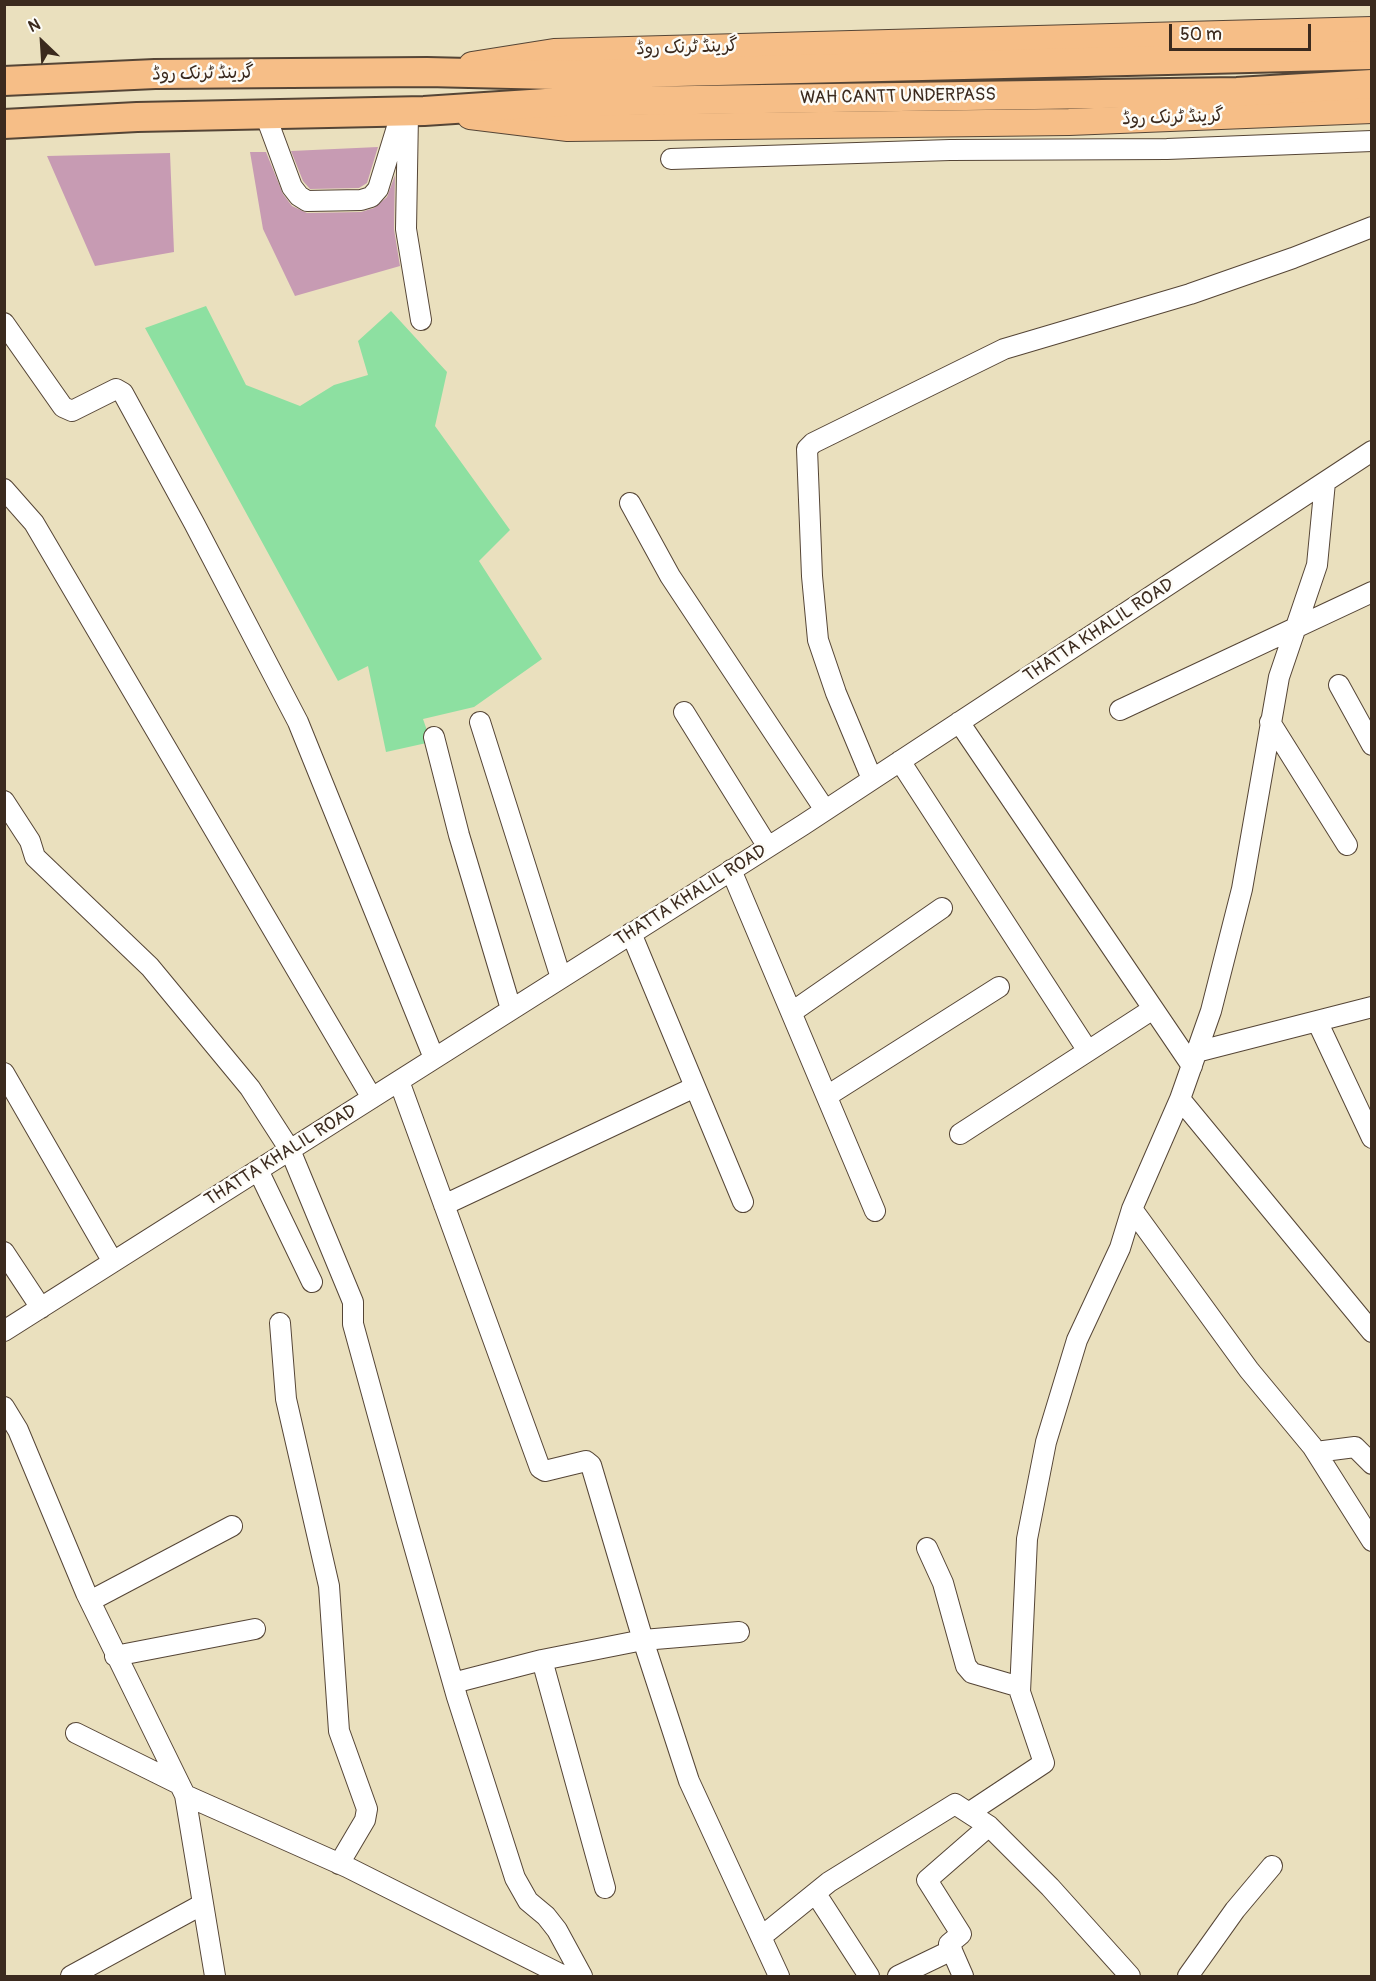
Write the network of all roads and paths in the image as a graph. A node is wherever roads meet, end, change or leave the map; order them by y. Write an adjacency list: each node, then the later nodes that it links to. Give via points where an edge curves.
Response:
1 (1371, 30): 3 (main road, گرینڈ ٹرنک روڈ, via 554,52)
2 (1371, 55): 3 (highway, WAH CANTT UNDERPASS, via 554,75)
3 (427, 72): 4 (highway, گرینڈ ٹرنک روڈ, via 155,74)
4 (4, 81)
5 (1371, 84): 7 (highway, WAH CANTT UNDERPASS, via 1225,92 561,102)
6 (1371, 110): 9 (main road, گرینڈ ٹرنک روڈ)
7 (412, 111): 8 (highway, گرینڈ ٹرنک روڈ); 8 (street, via 378,189 361,200 307,201 299,196); 9 (main road, گرینڈ ٹرنک روڈ, via 568,128); 15 (street, via 406,230)
8 (264, 114): 10 (highway, گرینڈ ٹرنک روڈ)
9 (1069, 122): 12 (street)
10 (4, 124)
11 (1371, 141): 12 (street)
12 (1069, 149): 13 (street)
13 (671, 159)
14 (1371, 226): 32 (street, via 1190,294 1004,349 807,449 818,640)
15 (422, 320)
16 (4, 323): 48 (street, via 63,407 72,411 116,389 123,393 298,722)
17 (1371, 451): 18 (street, THATTA KHALIL ROAD)
18 (1326, 482): 22 (street, via 1317,565); 27 (street, THATTA KHALIL ROAD)
19 (4, 489): 54 (street, via 34,523)
20 (630, 502): 34 (street, via 670,576)
21 (1371, 592): 22 (street)
22 (1296, 628): 24 (street); 28 (street, via 1279,677)
23 (1339, 685): 30 (street)
24 (1120, 710)
25 (684, 712): 36 (street)
26 (480, 722): 40 (street)
27 (959, 722): 31 (street, THATTA KHALIL ROAD); 43 (street)
28 (1270, 722): 35 (street); 49 (street, via 1242,889 1211,1011)
29 (434, 736): 44 (street)
30 (1371, 745)
31 (900, 761): 32 (street, THATTA KHALIL ROAD); 47 (street)
32 (872, 779): 34 (street, THATTA KHALIL ROAD)
33 (4, 801): 58 (street, via 30,841 35,857 150,967 250,1088)
34 (825, 810): 36 (street, THATTA KHALIL ROAD)
35 (1347, 845)
36 (768, 847): 37 (street, THATTA KHALIL ROAD)
37 (731, 870): 39 (street, THATTA KHALIL ROAD); 45 (street)
38 (942, 908): 45 (street)
39 (631, 933): 40 (street, THATTA KHALIL ROAD); 52 (street)
40 (561, 978): 44 (street, THATTA KHALIL ROAD)
41 (999, 987): 53 (street)
42 (1371, 1006): 46 (street)
43 (1153, 1009): 47 (street); 49 (street)
44 (511, 1010): 48 (street, THATTA KHALIL ROAD)
45 (792, 1012): 53 (street)
46 (1317, 1021): 49 (street); 57 (street)
47 (1088, 1051): 56 (street)
48 (434, 1058): 51 (street, THATTA KHALIL ROAD)
49 (1194, 1059): 55 (street)
50 (4, 1073): 65 (street)
51 (399, 1081): 54 (street, THATTA KHALIL ROAD); 61 (street)
52 (695, 1087): 60 (street); 61 (street)
53 (827, 1096): 63 (street)
54 (372, 1098): 58 (street, THATTA KHALIL ROAD)
55 (1180, 1099): 62 (street); 70 (street)
56 (960, 1134)
57 (1371, 1138)
58 (290, 1150): 59 (street, THATTA KHALIL ROAD); 83 (street, via 353,1302 353,1324)
59 (258, 1170): 65 (street, THATTA KHALIL ROAD); 66 (street)
60 (743, 1202)
61 (444, 1205): 80 (street, via 540,1468 545,1471 586,1461 591,1464)
62 (1132, 1209): 72 (street, via 1249,1370); 84 (street, via 1120,1248 1077,1340 1046,1442 1027,1539)
63 (875, 1211)
64 (4, 1252): 67 (street)
65 (113, 1262): 67 (street, THATTA KHALIL ROAD)
66 (312, 1282)
67 (40, 1308): 69 (street, THATTA KHALIL ROAD)
68 (280, 1323): 89 (street, via 286,1399 329,1586 339,1731 367,1809 365,1820)
69 (4, 1331)
70 (1371, 1332)
71 (4, 1407): 77 (street, via 18,1430)
72 (1316, 1452): 73 (street, via 1355,1447); 75 (street)
73 (1371, 1464)
74 (232, 1526): 77 (street)
75 (1371, 1541)
76 (927, 1548): 84 (street, via 946,1591 966,1666 972,1673)
77 (90, 1601): 81 (street)
78 (255, 1629): 81 (street)
79 (739, 1632): 80 (street)
80 (643, 1640): 82 (street); 94 (street, via 689,1780)
81 (115, 1656): 86 (street)
82 (542, 1660): 83 (street); 91 (street)
83 (453, 1683): 99 (street, via 515,1878 528,1901 557,1930)
84 (1020, 1687): 87 (street, via 1044,1763)
85 (76, 1733): 86 (street)
86 (182, 1789): 89 (street); 93 (street)
87 (970, 1812): 88 (street); 92 (street, via 955,1804 828,1882)
88 (989, 1826): 95 (street, via 927,1880 961,1934 950,1942); 104 (street)
89 (339, 1864): 98 (street)
90 (1272, 1866): 105 (street, via 1234,1910)
91 (605, 1888)
92 (816, 1894): 94 (street); 101 (street)
93 (203, 1904): 96 (street); 97 (street)
94 (761, 1937): 100 (street)
95 (952, 1950): 102 (street); 103 (street)
96 (71, 1977)
97 (215, 1977)
98 (564, 1977)
99 (582, 1977)
100 (779, 1977)
101 (869, 1977)
102 (898, 1977)
103 (963, 1977)
104 (1130, 1977)
105 (1188, 1977)

